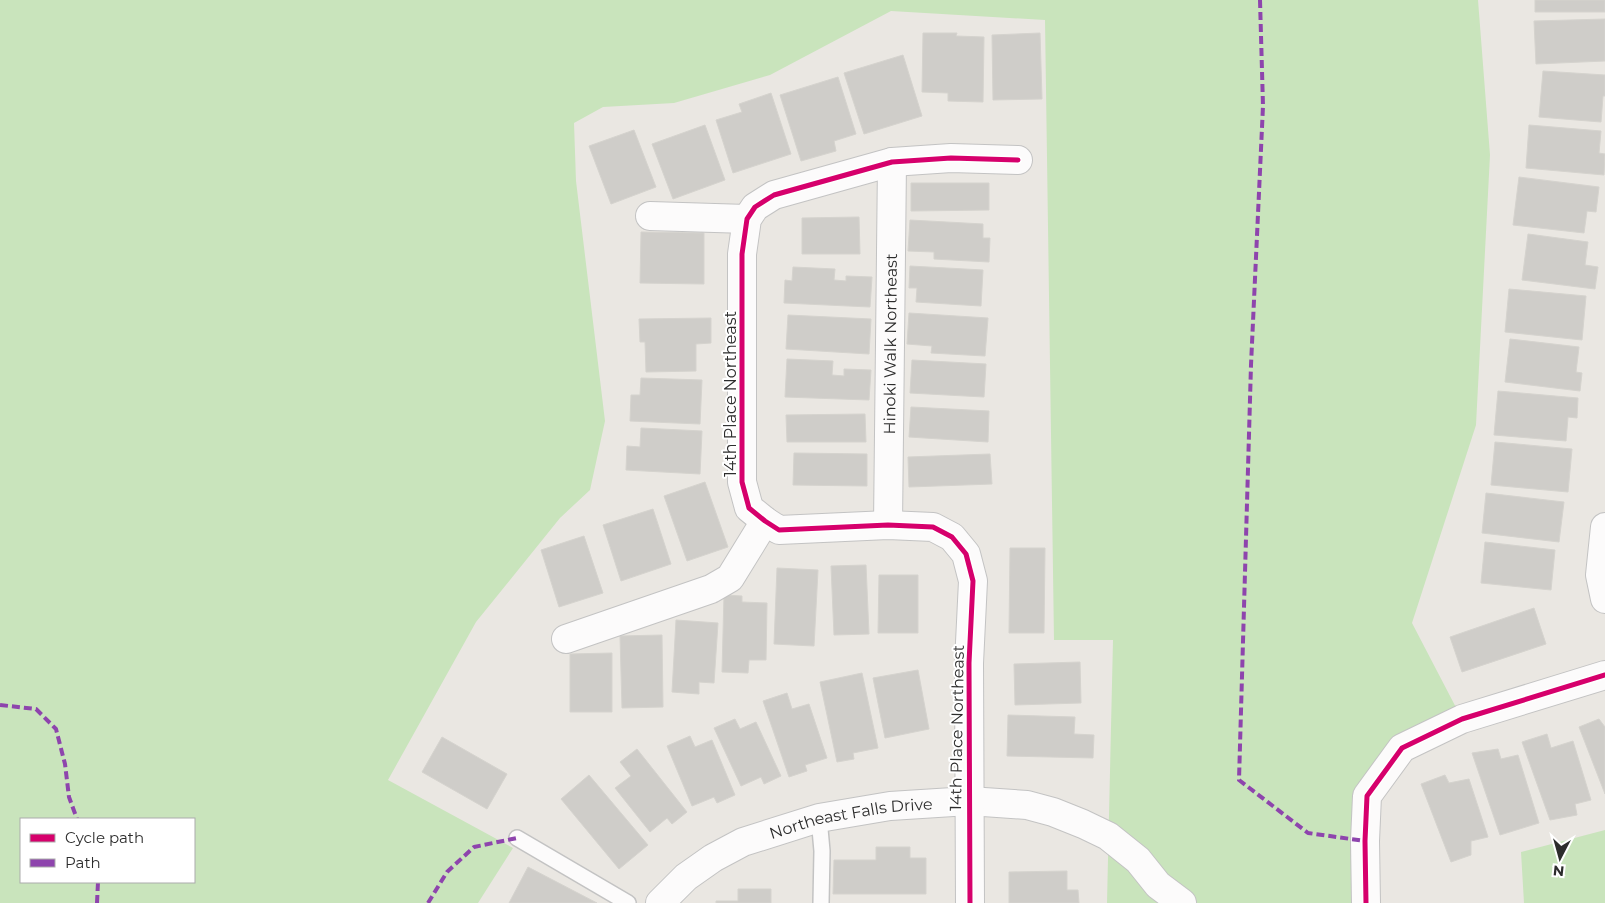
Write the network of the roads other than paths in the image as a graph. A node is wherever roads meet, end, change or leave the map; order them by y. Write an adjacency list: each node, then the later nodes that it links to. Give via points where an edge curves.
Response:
1 (1018, 160): 2 (street, via 951,158)
2 (892, 162): 4 (street, via 774,195 755,207); 6 (street, Hinoki Walk Northeast)
3 (650, 216): 4 (street)
4 (747, 219): 5 (street, 14th Place Northeast, via 742,254 742,482 750,508)
5 (765, 521): 6 (street, 14th Place Northeast, via 779,530); 9 (street, via 730,578 711,589)
6 (888, 525): 11 (street, 14th Place Northeast, via 933,528 952,537 966,554 973,581 969,663)
7 (1605, 527): 8 (street, via 1600,575)
8 (1605, 599)
9 (566, 639)
10 (1605, 676): 19 (street, via 1462,719 1402,748 1367,796)
11 (969, 801): 12 (street, Northeast Falls Drive, via 890,806); 17 (street, 14th Place Northeast); 18 (street, Northeast Falls Drive, via 1027,805 1053,812 1108,836 1138,860)
12 (818, 818): 15 (street, Northeast Falls Drive, via 743,842 713,858); 16 (lane, via 822,850)
13 (517, 838): 14 (lane)
14 (628, 903)
15 (660, 903)
16 (821, 903)
17 (970, 903)
18 (1180, 903)
19 (1366, 903)

